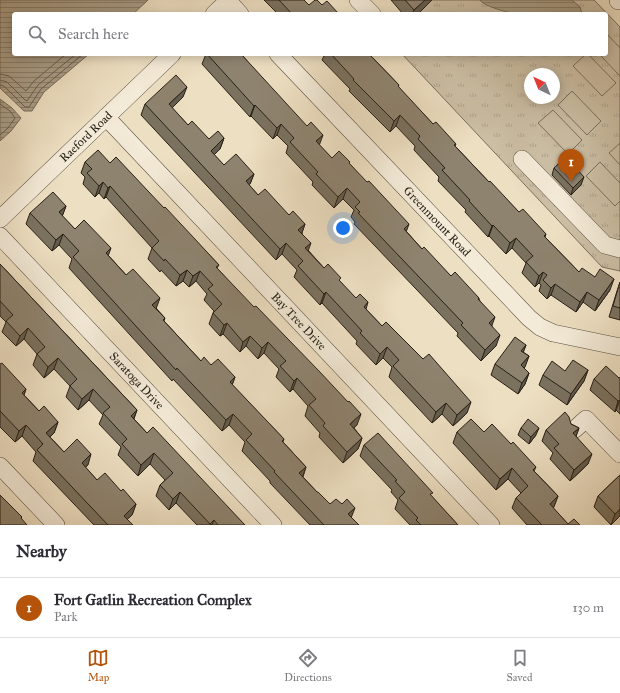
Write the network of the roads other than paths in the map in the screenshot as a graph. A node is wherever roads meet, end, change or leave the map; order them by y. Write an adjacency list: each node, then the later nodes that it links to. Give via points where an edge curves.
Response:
1 (358, 0): 5 (street)
2 (228, 1): 3 (street); 4 (street)
3 (216, 12)
4 (238, 12)
5 (370, 12)
6 (170, 56): 8 (street, Raeford Road)
7 (280, 56): 13 (street, Greenmount Road, via 529,318 553,333)
8 (106, 117): 10 (street, Raeford Road); 19 (street, Bay Tree Drive)
9 (522, 159): 12 (street, via 605,245)
10 (0, 219)
11 (0, 236): 18 (street, Saratoga Drive)
12 (620, 249)
13 (620, 347)
14 (575, 429): 15 (street, via 586,419)
15 (620, 454)
16 (0, 466): 17 (street)
17 (56, 525)
18 (273, 525)
19 (492, 525)

